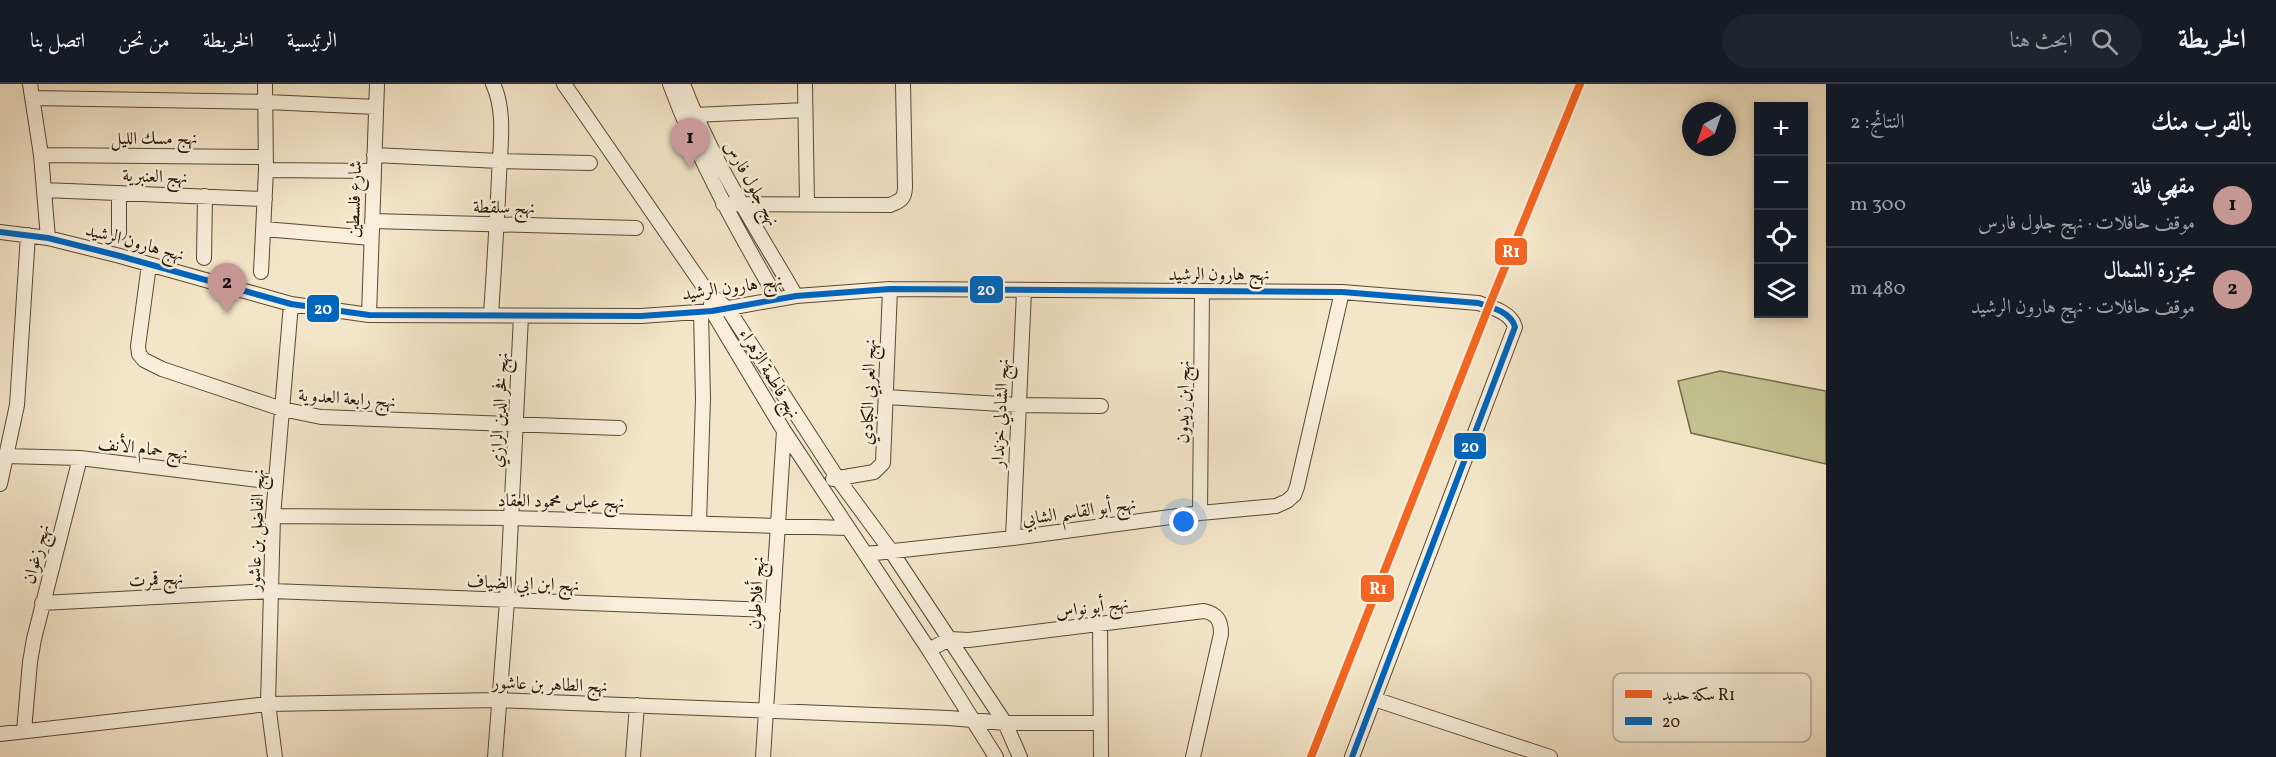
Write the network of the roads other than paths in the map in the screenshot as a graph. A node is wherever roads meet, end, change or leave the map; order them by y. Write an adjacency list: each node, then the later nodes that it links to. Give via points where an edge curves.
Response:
1 (265, 84): 10 (street)
2 (377, 84): 11 (street, شارع فلسطين)
3 (493, 84): 16 (street, via 500,112)
4 (564, 84): 43 (street)
5 (670, 84): 25 (street, نهج جلول فارس, via 688,133)
6 (683, 84): 13 (street, نهج جلول فارس)
7 (805, 84): 12 (street)
8 (903, 84): 24 (street, via 905,195 901,201 890,205)
9 (31, 91): 10 (street); 14 (street)
10 (267, 102): 11 (street); 17 (street)
11 (376, 107): 15 (street, شارع فلسطين)
12 (805, 110): 13 (street); 24 (street)
13 (694, 115): 26 (street, نهج جلول فارس)
14 (41, 155): 17 (street, نهج مسك الليل); 20 (street)
15 (374, 155): 16 (street); 19 (street, شارع فلسطين)
16 (499, 161): 18 (street); 28 (street)
17 (266, 163): 19 (street, نهج مسك الليل); 23 (street)
18 (590, 163)
19 (373, 171): 27 (street, شارع فلسطين)
20 (44, 190): 21 (street, نهج العنبرية); 34 (street)
21 (119, 193): 22 (street, نهج العنبرية); 32 (street)
22 (205, 196): 23 (street, نهج العنبرية); 36 (street)
23 (265, 199): 30 (street)
24 (807, 203): 26 (street)
25 (723, 204): 26 (street); 45 (street, نهج جلول فارس)
26 (742, 204): 44 (street, نهج جلول فارس)
27 (372, 221): 28 (street, نهج سلقطة); 35 (street, شارع فلسطين)
28 (497, 225): 29 (street, نهج سلقطة); 50 (street)
29 (636, 228)
30 (264, 229): 35 (street); 38 (street)
31 (0, 232): 33 (street, نهج هارون الرشيد)
32 (119, 233)
33 (28, 235): 34 (street, نهج هارون الرشيد); 59 (street, via 19,388)
34 (48, 238): 37 (street, نهج هارون الرشيد)
35 (371, 238): 49 (street, شارع فلسطين)
36 (204, 258)
37 (149, 265): 46 (street, نهج هارون الرشيد); 55 (street, نهج رابعة العدوية, via 138,346 144,360)
38 (261, 272)
39 (890, 289): 40 (street, نهج هارون الرشيد); 44 (street, نهج هارون الرشيد); 52 (street, نهج العربي الكبادي)
40 (1024, 291): 41 (street, نهج هارون الرشيد); 53 (street, نهج الشادلي خزندار)
41 (1202, 292): 42 (street, نهج هارون الرشيد); 65 (street, نهج ابن زيدون)
42 (1342, 292): 65 (street, نهج أبو القاسم الشابي, via 1294,495 1276,506); 84 (street, نهج هارون الرشيد, via 1478,303 1510,318 1515,327)
43 (708, 293): 47 (street, نهج فاطمة الزهراء); 48 (street, نهج فاطمة الزهراء)
44 (796, 296): 45 (street, نهج هارون الرشيد)
45 (777, 299): 47 (street, نهج هارون الرشيد)
46 (291, 304): 49 (street, نهج هارون الرشيد); 55 (street, نهج الفاضل بن عاشور)
47 (728, 309): 48 (street, نهج هارون الرشيد); 62 (street, نهج فاطمة الزهراء)
48 (706, 311): 51 (street, نهج هارون الرشيد, via 640,316); 58 (street, نهج فاطمة الزهراء); 68 (street)
49 (369, 315): 50 (street, نهج هارون الرشيد)
50 (491, 315): 51 (street, نهج هارون الرشيد)
51 (521, 316): 56 (street, نهج فخر الدين الرازي)
52 (886, 397): 53 (street); 62 (street, نهج العربي الكبادي, via 883,463 874,472)
53 (1019, 405): 54 (street); 71 (street, نهج الشادلي خزندار)
54 (1101, 406)
55 (282, 409): 56 (street, نهج رابعة العدوية, via 321,417); 64 (street, نهج الفاضل بن عاشور)
56 (517, 424): 57 (street, نهج رابعة العدوية); 67 (street, نهج فخر الدين الرازي)
57 (619, 428)
58 (784, 430): 63 (street, نهج فاطمة الزهراء); 69 (street, نهج أفلاطون)
59 (6, 456): 60 (street, نهج حمام الأنف); 61 (street)
60 (80, 458): 64 (street, نهج حمام الأنف); 76 (street, نهج زغوان)
61 (1, 477)
62 (838, 479): 63 (street, نهج العربي الكبادي); 72 (street, نهج فاطمة الزهراء)
63 (819, 481): 70 (street, نهج فاطمة الزهراء)
64 (274, 482): 66 (street, نهج الفاضل بن عاشور)
65 (1200, 513): 71 (street, نهج أبو القاسم الشابي)
66 (273, 516): 67 (street, نهج عباس محمود العقاد); 74 (street, نهج الفاضل بن عاشور)
67 (511, 518): 68 (street, نهج عباس محمود العقاد); 75 (street, نهج فخر الدين الرازي)
68 (699, 523): 69 (street, نهج عباس محمود العقاد)
69 (778, 527): 70 (street, نهج عباس محمود العقاد); 77 (street, نهج أفلاطون)
70 (848, 528): 73 (street, نهج فاطمة الزهراء)
71 (1012, 538): 72 (street, نهج أبو القاسم الشابي)
72 (891, 551): 73 (street, نهج أبو القاسم الشابي); 79 (street, نهج فاطمة الزهراء)
73 (866, 554): 81 (street, نهج فاطمة الزهراء)
74 (272, 591): 75 (street, نهج ابن ابي الضياف); 76 (street, نهج قمرت); 86 (street, نهج الفاضل بن عاشور)
75 (507, 601): 77 (street, نهج ابن ابي الضياف); 85 (street, نهج فخر الدين الرازي)
76 (42, 603): 92 (street, نهج زغوان, via 30,662)
77 (773, 610): 88 (street, نهج أفلاطون)
78 (1100, 624): 80 (street, نهج أبو نواس); 91 (street); 101 (street, نهج أبو نواس, via 1204,611 1218,618 1221,634)
79 (949, 639): 80 (street, نهج أبو نواس); 81 (street); 82 (street, نهج فاطمة الزهراء)
80 (969, 640): 82 (street)
81 (929, 650): 83 (street, نهج فاطمة الزهراء)
82 (960, 656): 83 (street); 90 (street, نهج فاطمة الزهراء)
83 (940, 668): 89 (street, نهج فاطمة الزهراء)
84 (1374, 699): 102 (street, نهج هارون الرشيد); 103 (street)
85 (498, 700): 86 (street, نهج الطاهر بن عاشور); 87 (street, نهج الطاهر بن عاشور); 95 (street, نهج فخر الدين الرازي)
86 (268, 704): 92 (street, نهج الطاهر بن عاشور); 94 (street, نهج الفاضل بن عاشور)
87 (637, 705): 88 (street, نهج الطاهر بن عاشور); 96 (street)
88 (767, 709): 89 (street, نهج الطاهر بن عاشور); 97 (street, نهج أفلاطون)
89 (974, 722): 90 (street, نهج الطاهر بن عاشور); 98 (street, نهج فاطمة الزهراء)
90 (1005, 723): 91 (street, نهج الطاهر بن عاشور); 99 (street, نهج فاطمة الزهراء)
91 (1100, 723): 100 (street)
92 (24, 731): 93 (street, نهج الطاهر بن عاشور)
93 (0, 734)
94 (276, 757)
95 (495, 757)
96 (633, 757)
97 (763, 757)
98 (996, 757)
99 (1020, 757)
100 (1101, 757)
101 (1193, 757)
102 (1352, 757)
103 (1550, 757)

